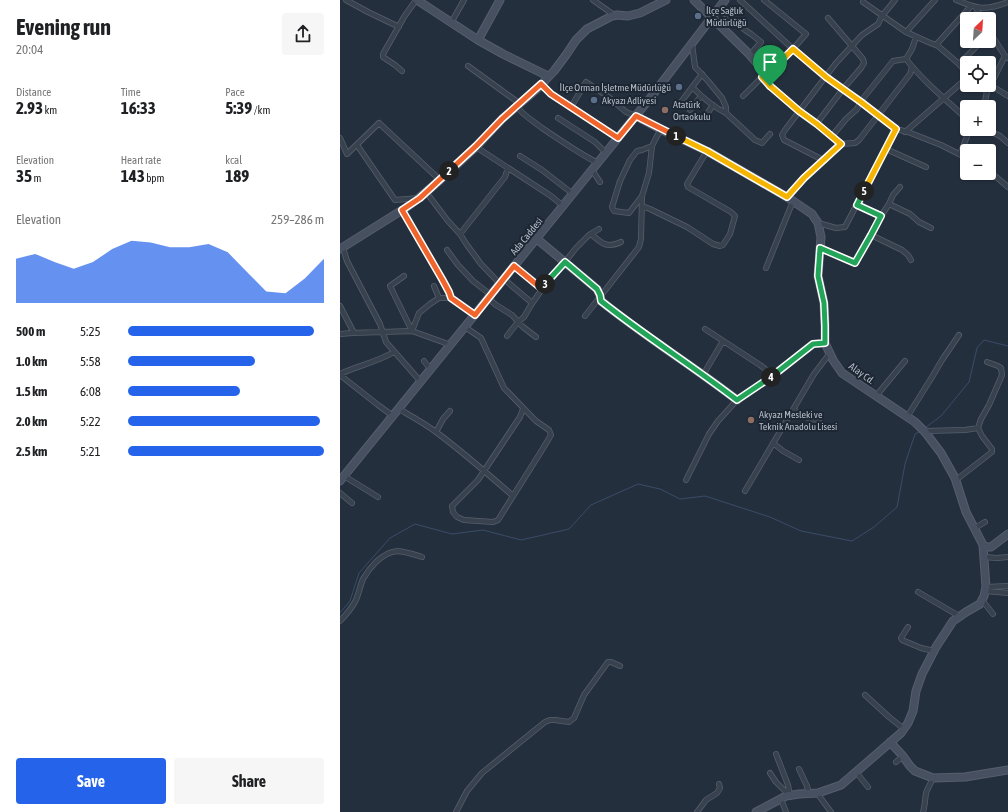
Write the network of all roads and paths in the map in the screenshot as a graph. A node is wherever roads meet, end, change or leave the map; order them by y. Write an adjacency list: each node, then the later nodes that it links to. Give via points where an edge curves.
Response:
1 (346, 0): 25 (street)
2 (416, 0): 24 (street); 25 (street)
3 (464, 0): 24 (street)
4 (500, 0): 28 (street)
5 (593, 0): 20 (street)
6 (666, 0): 16 (street)
7 (694, 0): 22 (street)
8 (725, 0): 18 (street, Ada Caddesi)
9 (740, 0): 34 (street)
10 (764, 0): 34 (street, via 806,34)
11 (895, 0): 21 (street)
12 (935, 0): 26 (street)
13 (956, 0): 17 (street)
14 (863, 2): 21 (street)
15 (1008, 2): 17 (street, via 989,8)
16 (652, 3): 20 (street, via 640,13)
17 (973, 7): 19 (street); 31 (street)
18 (719, 9): 22 (street, Ada Caddesi); 35 (street, via 761,42)
19 (977, 12)
20 (614, 16): 45 (street, via 587,29)
21 (882, 16): 26 (street); 32 (street, via 878,24)
22 (712, 17): 30 (street, Ada Caddesi); 35 (street)
23 (828, 18): 32 (street)
24 (451, 23): 28 (street)
25 (399, 28): 41 (street, via 383,57)
26 (906, 32): 27 (street)
27 (916, 37): 31 (street); 37 (street)
28 (478, 40): 45 (street)
29 (996, 41): 36 (street)
30 (692, 44): 42 (street, via 695,68); 68 (street, Ada Caddesi)
31 (936, 45): 38 (street)
32 (852, 46): 46 (street); 50 (street, via 864,59 864,63)
33 (975, 48): 38 (street)
34 (793, 49): 43 (street); 46 (street)
35 (750, 55): 43 (street)
36 (1007, 57): 44 (street)
37 (906, 59): 40 (street); 59 (street, via 893,61)
38 (959, 64)
39 (468, 66): 60 (street)
40 (912, 67): 56 (street); 67 (street, via 910,74)
41 (402, 71)
42 (702, 74): 49 (street); 65 (street, via 722,98)
43 (764, 75): 54 (street); 64 (street, via 782,97)
44 (996, 75)
45 (548, 76): 47 (street)
46 (826, 77): 50 (street); 64 (street)
47 (541, 84): 60 (street); 62 (street)
48 (960, 84): 56 (street)
49 (692, 87): 53 (street); 58 (street)
50 (843, 89): 59 (street); 71 (street)
51 (996, 89): 55 (street)
52 (987, 92): 57 (street)
53 (701, 96): 61 (street); 63 (street)
54 (743, 96)
55 (1008, 96)
56 (944, 98): 66 (street); 74 (street)
57 (984, 100)
58 (681, 102)
59 (861, 102): 67 (street); 77 (street, via 858,109)
60 (518, 105): 83 (street); 91 (street, via 520,112 532,121)
61 (713, 105): 65 (street); 69 (street)
62 (571, 107): 68 (street, via 586,82 626,112); 79 (street)
63 (690, 110)
64 (799, 111): 71 (street); 90 (street, via 782,135 784,140)
65 (726, 113): 75 (street, via 755,140 762,143)
66 (960, 113)
67 (877, 115): 73 (street); 81 (street, via 859,140 855,143)
68 (636, 116): 72 (street); 79 (street, Ada Caddesi)
69 (705, 117)
70 (558, 118): 87 (street, via 595,142)
71 (817, 124): 77 (street)
72 (660, 129): 84 (street); 86 (street)
73 (896, 129): 74 (street); 85 (street)
74 (905, 132): 88 (street)
75 (770, 134)
76 (996, 134): 80 (street)
77 (832, 136): 81 (street)
78 (340, 138): 82 (street, via 347,154)
79 (618, 138): 87 (street, Ada Caddesi)
80 (1008, 143)
81 (841, 144): 90 (street)
82 (357, 145): 96 (street, via 380,123); 103 (street, via 396,200)
83 (476, 146): 93 (street); 96 (street)
84 (652, 146): 102 (street, via 649,173); 102 (street, via 637,151 630,160 612,207 614,211 628,213)
85 (886, 149): 92 (street); 106 (street)
86 (707, 151): 104 (street); 108 (street, via 687,184 735,216 730,234 723,245 713,244 687,227)
87 (606, 153): 91 (street, Ada Caddesi)
88 (960, 154)
89 (520, 156): 101 (street)
90 (823, 160): 104 (street, via 804,178)
91 (598, 163): 94 (street, Ada Caddesi)
92 (926, 167)
93 (508, 168): 107 (street); 114 (street, via 505,176)
94 (592, 170): 97 (street); 101 (street, Ada Caddesi)
95 (996, 177): 98 (street)
96 (440, 180): 100 (street)
97 (600, 182)
98 (1008, 186)
99 (900, 187): 105 (street)
100 (426, 192): 103 (street); 114 (street)
101 (573, 194): 107 (street, Ada Caddesi)
102 (642, 196): 108 (street)
103 (420, 198): 109 (street)
104 (790, 199): 111 (street, via 812,214); 125 (street)
105 (889, 204): 110 (street); 112 (street)
106 (857, 205): 110 (street); 111 (street, via 846,227 836,228)
107 (563, 206): 117 (street, Ada Caddesi)
108 (642, 206): 133 (street, via 642,240 639,247)
109 (402, 210): 119 (street); 132 (street)
110 (881, 216): 116 (street)
111 (818, 223): 120 (street, Alay Cd.)
112 (931, 228)
113 (599, 229): 115 (street)
114 (460, 234): 127 (street, via 481,264)
115 (591, 234): 118 (street, via 605,245 611,246); 123 (street)
116 (871, 235): 120 (street, via 855,263); 122 (street, via 902,250)
117 (537, 239): 123 (street); 124 (street, Ada Caddesi)
118 (621, 242)
119 (341, 248): 142 (street)
120 (820, 248): 149 (street, Alay Cd., via 818,276 824,303)
121 (447, 250): 130 (street, via 458,265)
122 (911, 260)
123 (565, 262): 129 (street); 133 (street, via 597,289)
124 (514, 266): 127 (street, Ada Caddesi); 129 (street)
125 (766, 268)
126 (404, 276): 141 (street, via 390,286)
127 (502, 282): 130 (street, Ada Caddesi); 134 (street)
128 (434, 286): 131 (street)
129 (542, 289): 134 (street)
130 (490, 297): 136 (street, Ada Caddesi); 138 (street)
131 (439, 298): 132 (street); 141 (street, via 419,313)
132 (451, 298): 136 (street)
133 (600, 298): 137 (street); 158 (street, via 617,314)
134 (532, 303): 138 (street)
135 (340, 306): 143 (street)
136 (475, 315): 139 (street, Ada Caddesi)
137 (585, 316)
138 (518, 322): 146 (street); 147 (street)
139 (465, 327): 150 (street, Ada Caddesi); 163 (street, via 481,338 504,388)
140 (704, 329): 148 (street)
141 (412, 331): 142 (street); 150 (street)
142 (383, 332): 143 (street); 151 (street, via 386,342)
143 (354, 333): 144 (street)
144 (340, 334)
145 (959, 335): 168 (street)
146 (507, 336)
147 (536, 337)
148 (723, 341): 158 (street); 159 (street)
149 (825, 343): 152 (street, Alay Cd.); 159 (street, via 813,344)
150 (451, 345): 156 (street, Ada Caddesi)
151 (394, 352): 157 (street); 160 (street)
152 (830, 353): 161 (street, Alay Cd., via 842,373); 165 (street, via 814,374)
153 (424, 361): 156 (street)
154 (905, 361): 161 (street)
155 (987, 362): 170 (street, via 1001,368 1002,375)
156 (430, 370): 160 (street, Ada Caddesi)
157 (340, 374): 167 (street)
158 (703, 375): 162 (street)
159 (773, 375): 162 (street)
160 (421, 382): 164 (street, Ada Caddesi)
161 (876, 396): 168 (street, Alay Cd.)
162 (737, 400): 177 (street, via 709,434)
163 (523, 408): 175 (street, via 520,417); 181 (street, via 549,430 551,435)
164 (399, 409): 167 (street, Ada Caddesi); 171 (street)
165 (794, 410): 169 (street, via 810,419); 173 (street)
166 (450, 411): 171 (street)
167 (393, 416): 176 (street, Ada Caddesi)
168 (907, 417): 172 (street, Alay Cd.)
169 (819, 420)
170 (978, 428): 172 (street); 178 (street, via 992,452)
171 (436, 432): 175 (street)
172 (925, 432): 178 (street, Alay Cd., via 941,453)
173 (773, 443): 174 (street); 179 (street)
174 (798, 460)
175 (484, 471): 181 (street); 181 (street, via 452,506 457,517 464,520 493,522 498,520)
176 (342, 479): 182 (street)
177 (686, 480)
178 (956, 480): 185 (street, Alay Cd., via 966,512)
179 (745, 491)
180 (340, 493): 183 (street)
181 (513, 496)
182 (378, 497)
183 (352, 503)
184 (985, 522): 185 (street)
185 (975, 528): 187 (street, Alay Cd.)
186 (1008, 534): 187 (street, via 991,547)
187 (983, 545): 189 (street)
188 (422, 557): 198 (street, via 406,552 386,553 369,569 356,601)
189 (984, 557): 190 (street); 192 (street)
190 (1008, 557)
191 (1008, 586): 192 (street)
192 (985, 589): 194 (street); 195 (street)
193 (918, 592): 197 (street)
194 (1008, 593)
195 (982, 600): 196 (street); 197 (street, via 980,604)
196 (993, 614)
197 (959, 616): 200 (street)
198 (340, 621)
199 (908, 627): 200 (street, via 902,640)
200 (934, 651): 203 (street, via 922,674 916,690 913,711)
201 (620, 666): 219 (street, via 607,663 584,695 571,721 545,722 482,773 467,791)
202 (865, 695): 203 (street)
203 (904, 729): 204 (street)
204 (890, 742): 206 (street); 210 (street)
205 (776, 754): 216 (street)
206 (903, 756): 207 (street); 212 (street, via 915,771)
207 (896, 762)
208 (799, 769): 215 (street)
209 (1008, 770): 212 (street, via 965,777)
210 (856, 772): 214 (street); 215 (street, via 841,785)
211 (770, 773): 216 (street)
212 (933, 778): 224 (street, via 926,794)
213 (719, 784): 220 (street, via 717,792 706,800)
214 (868, 787)
215 (813, 793): 216 (street); 223 (street)
216 (790, 796): 217 (street)
217 (781, 799): 218 (street); 222 (street)
218 (766, 810): 221 (street)
219 (456, 812)
220 (697, 812)
221 (756, 812)
222 (786, 812)
223 (831, 812)
224 (923, 812)

